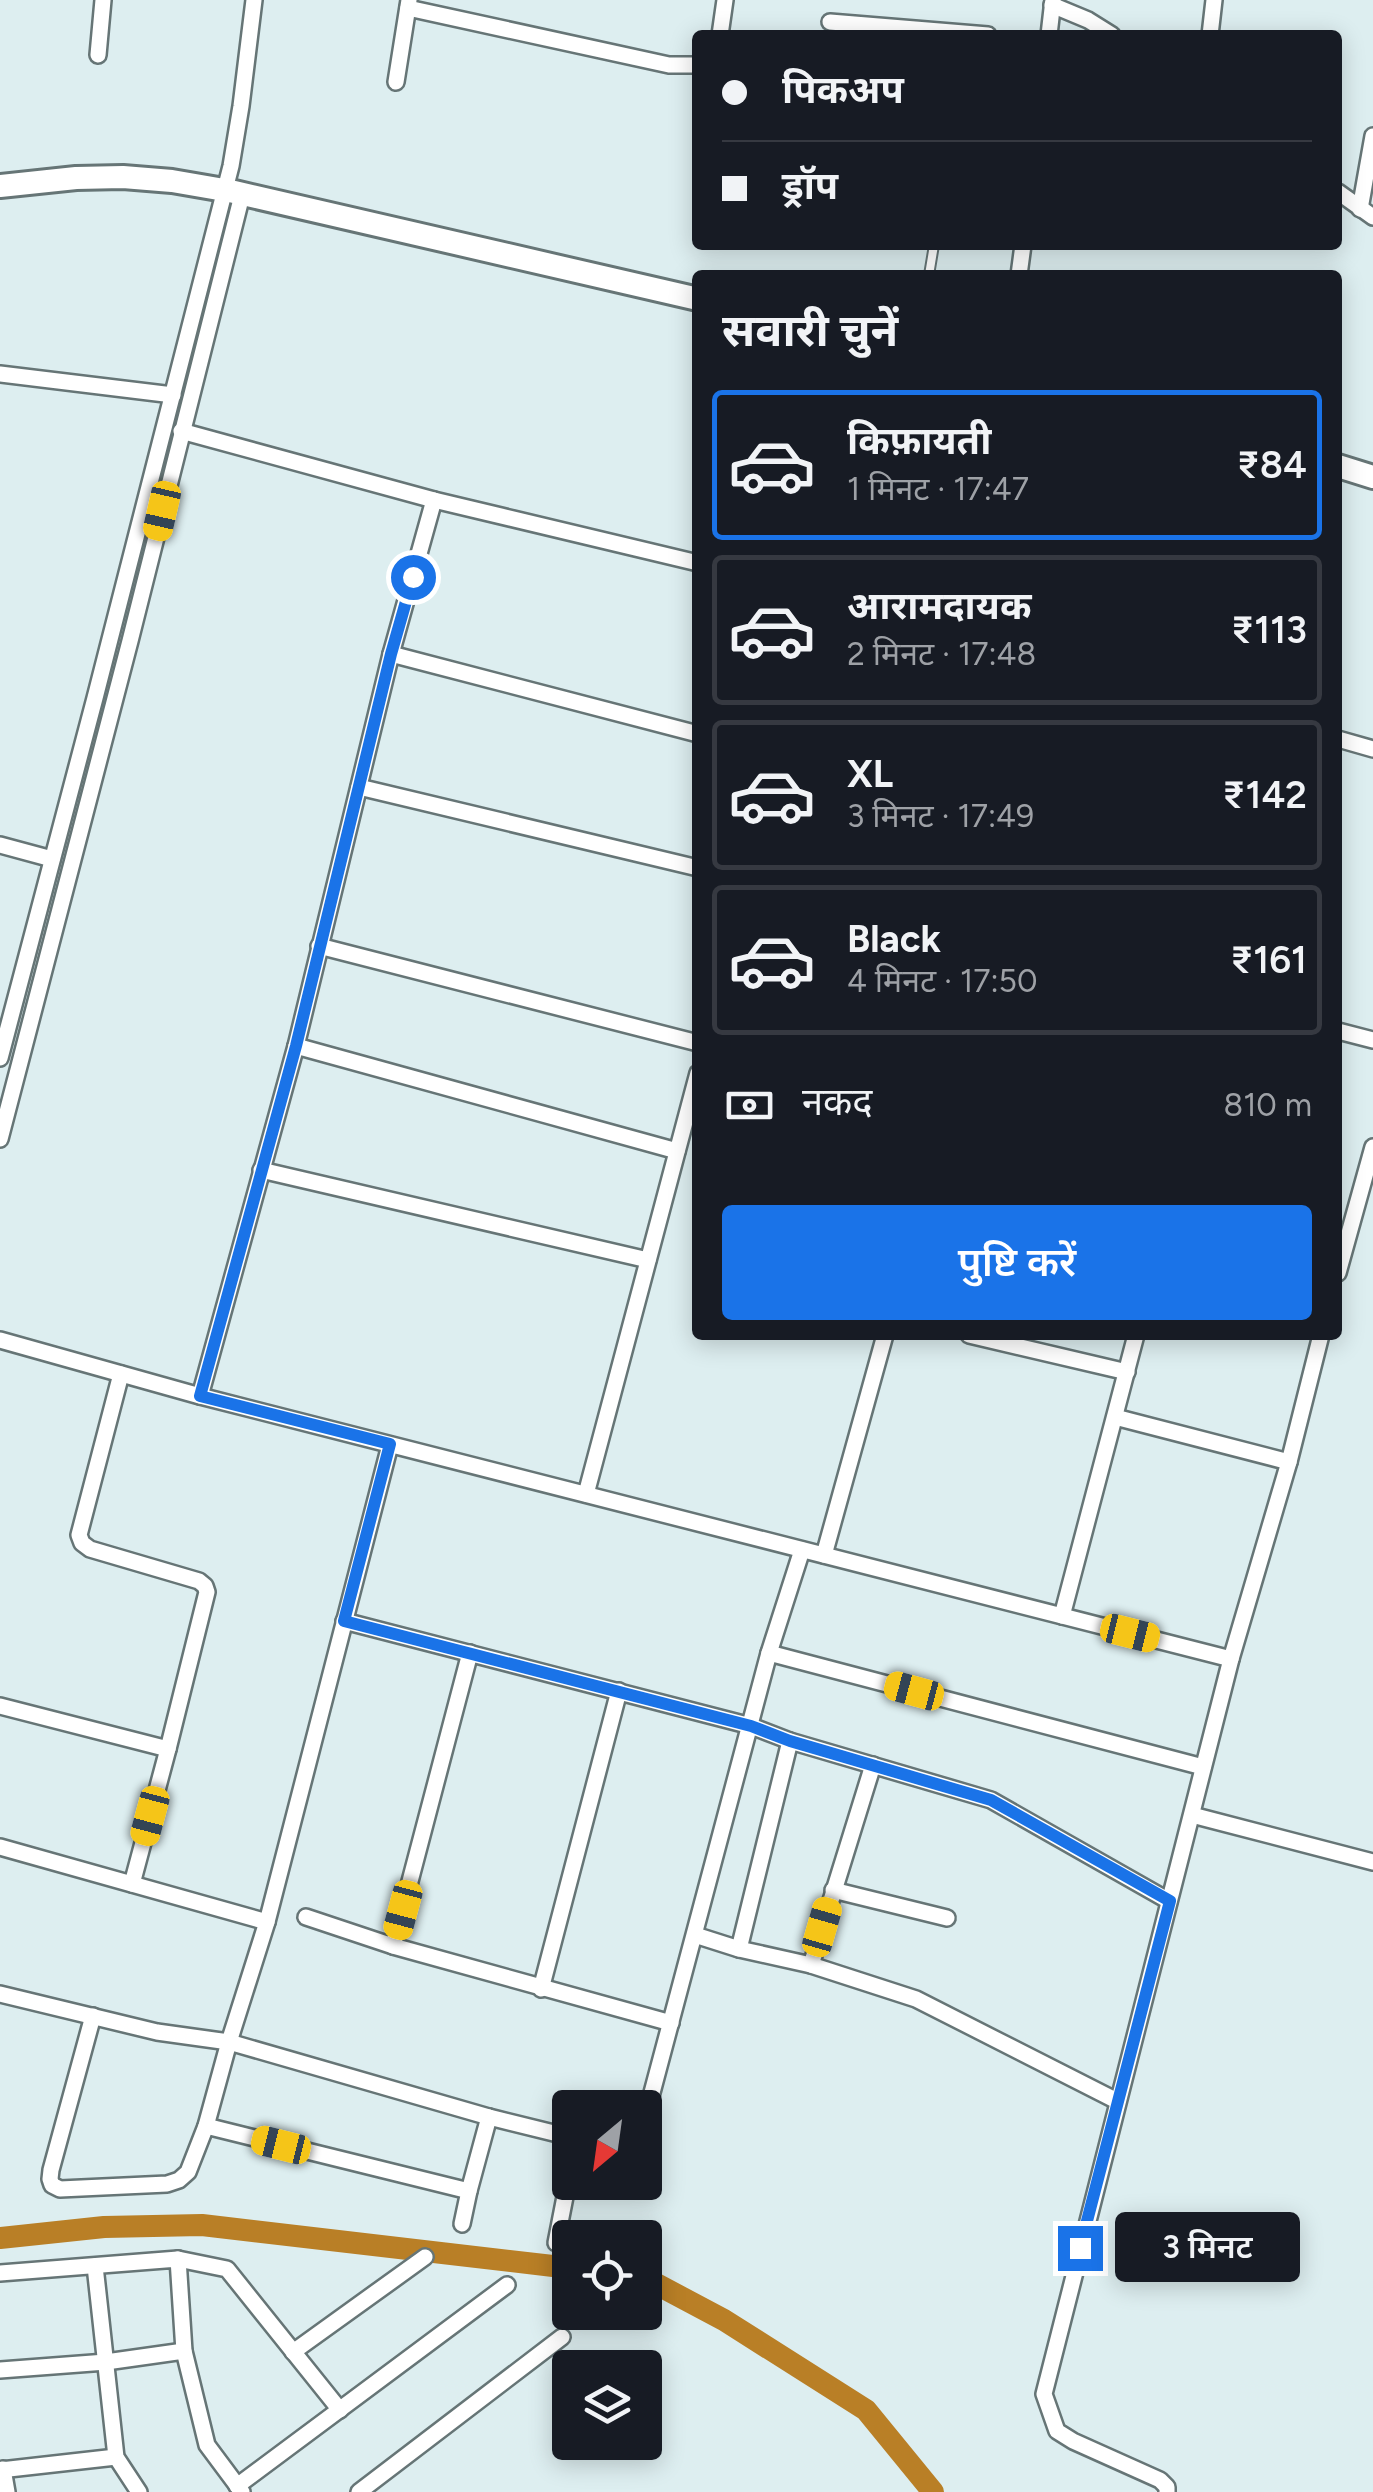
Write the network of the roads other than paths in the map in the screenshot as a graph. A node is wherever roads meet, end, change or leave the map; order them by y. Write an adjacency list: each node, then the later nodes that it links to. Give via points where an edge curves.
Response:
1 (103, 0): 13 (street)
2 (254, 0): 18 (street)
3 (725, 0): 8 (street)
4 (1214, 0): 12 (street)
5 (1052, 3): 10 (street); 11 (street)
6 (408, 4): 14 (street, via 668,65); 15 (street)
7 (830, 22): 9 (street)
8 (721, 30)
9 (927, 30)
10 (1049, 30)
11 (1104, 30)
12 (1211, 30)
13 (98, 54)
14 (692, 65)
15 (396, 82)
16 (1373, 136): 20 (street)
17 (0, 186): 18 (street, via 123,177)
18 (233, 193): 21 (street); 23 (street); 24 (street)
19 (1342, 195): 20 (street)
20 (1367, 212)
21 (692, 297)
22 (0, 374): 23 (street)
23 (173, 395): 35 (street)
24 (181, 432): 27 (street); 44 (street)
25 (1342, 467): 26 (street)
26 (1373, 477)
27 (434, 500): 28 (street); 29 (street)
28 (692, 562)
29 (391, 654): 30 (street); 33 (street)
30 (692, 732)
31 (1342, 740): 32 (street)
32 (1373, 749)
33 (359, 787): 36 (street); 37 (street)
34 (0, 844): 35 (street)
35 (52, 859): 42 (street)
36 (692, 867)
37 (319, 946): 40 (street); 41 (street)
38 (1342, 1031): 39 (street)
39 (1373, 1040)
40 (692, 1041)
41 (296, 1046): 46 (street); 47 (street)
42 (0, 1058)
43 (692, 1095): 46 (street)
44 (0, 1139)
45 (1373, 1148): 49 (street)
46 (677, 1151): 48 (street)
47 (261, 1170): 48 (street); 57 (street)
48 (648, 1260): 61 (street)
49 (1342, 1260)
50 (0, 1340): 56 (street)
51 (884, 1340): 63 (street)
52 (990, 1340): 55 (street)
53 (1135, 1340): 55 (street)
54 (1320, 1340): 60 (street)
55 (1126, 1372): 58 (street)
56 (121, 1374): 57 (street); 73 (street, via 79,1535 90,1549 206,1586)
57 (200, 1396): 59 (street)
58 (1114, 1417): 60 (street); 64 (street)
59 (390, 1444): 61 (street); 65 (street)
60 (1289, 1462): 68 (street)
61 (586, 1494): 62 (street)
62 (802, 1550): 63 (street); 67 (street)
63 (824, 1555): 64 (street)
64 (1062, 1616): 68 (street)
65 (344, 1621): 66 (street); 84 (street)
66 (470, 1653): 69 (street); 86 (street)
67 (769, 1653): 71 (street); 75 (street)
68 (1231, 1659): 75 (street)
69 (619, 1691): 71 (street); 89 (street)
70 (0, 1706): 73 (street)
71 (751, 1726): 72 (street); 85 (street)
72 (790, 1741): 74 (street); 87 (street)
73 (168, 1749): 79 (street)
74 (872, 1765): 80 (street); 81 (street, via 991,1800)
75 (1203, 1767): 76 (street)
76 (1192, 1815): 78 (street); 81 (street)
77 (0, 1846): 79 (street)
78 (1373, 1862)
79 (132, 1884): 84 (street)
80 (832, 1890): 83 (street); 88 (street)
81 (1170, 1901): 95 (street)
82 (306, 1918): 86 (street)
83 (946, 1918)
84 (267, 1922): 93 (street)
85 (695, 1935): 87 (street); 92 (street)
86 (393, 1946): 89 (street)
87 (739, 1949): 88 (street)
88 (810, 1965): 95 (street, via 916,1999)
89 (542, 1988): 92 (street)
90 (0, 1994): 91 (street)
91 (93, 2016): 93 (street); 97 (street, via 52,2186 178,2180 188,2172)
92 (671, 2023): 94 (street)
93 (229, 2042): 96 (street); 97 (street)
94 (653, 2090)
95 (1117, 2101): 118 (street, via 1044,2394 1056,2430 1160,2480)
96 (490, 2117): 98 (street); 99 (street)
97 (206, 2126): 99 (street)
98 (552, 2132)
99 (468, 2192): 100 (street)
100 (462, 2224)
101 (426, 2257): 108 (street)
102 (178, 2259): 103 (street); 107 (street); 108 (street, via 227,2269)
103 (94, 2266): 104 (street); 109 (street)
104 (0, 2272)
105 (507, 2285): 111 (street)
106 (562, 2338): 117 (street)
107 (184, 2351): 109 (street); 114 (street, via 207,2445)
108 (294, 2352): 111 (street)
109 (106, 2362): 110 (street); 112 (street)
110 (0, 2370)
111 (340, 2410): 114 (street)
112 (116, 2457): 113 (street); 116 (street)
113 (2, 2469): 115 (street)
114 (240, 2489)
115 (6, 2492)
116 (139, 2492)
117 (360, 2492)
118 (1167, 2492)

